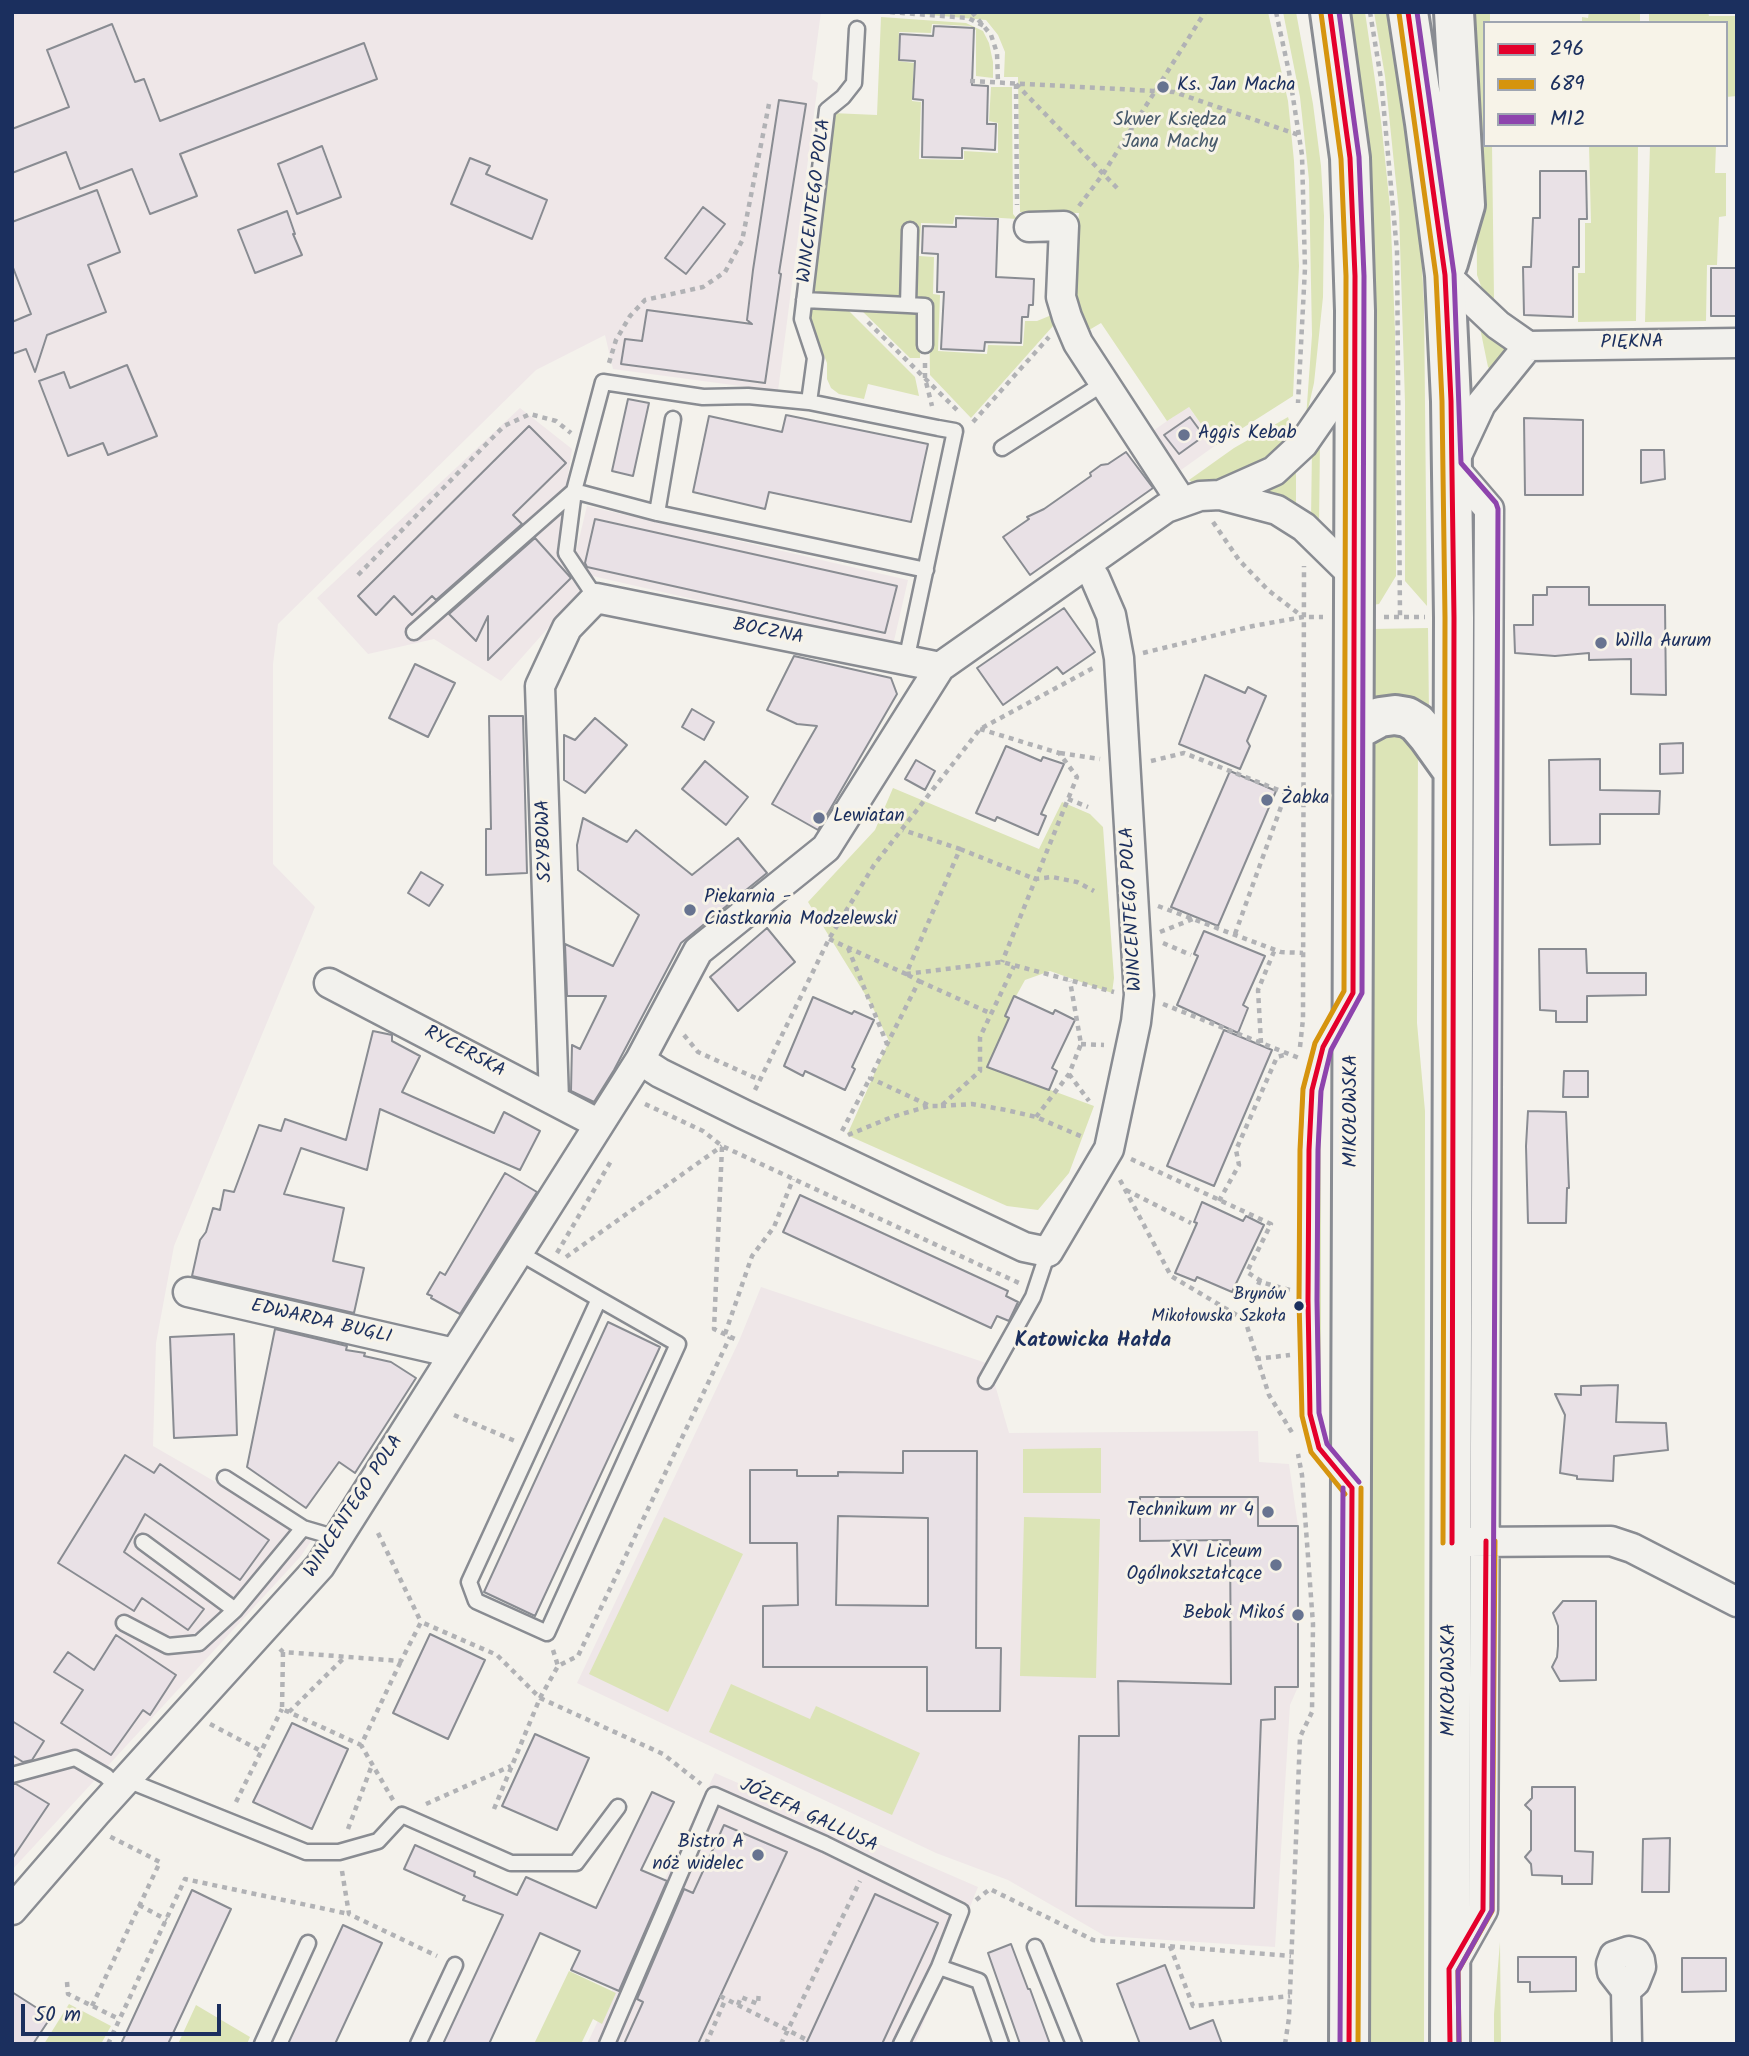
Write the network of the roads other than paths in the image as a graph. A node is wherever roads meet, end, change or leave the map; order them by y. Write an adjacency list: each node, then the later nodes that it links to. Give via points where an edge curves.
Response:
1 (1408, 12): 7 (main road, MIKOŁOWSKA)
2 (1454, 12): 7 (main road, via 1465,205)
3 (1329, 23): 13 (main road, MIKOŁOWSKA, via 1350,158)
4 (857, 29): 8 (lane, WINCENTEGO POLA, via 854,83 827,110)
5 (1029, 227): 14 (street, via 1064,226 1061,297 1078,343)
6 (910, 230): 9 (lane)
7 (1445, 275): 12 (street, via 1498,325); 18 (main road, MIKOŁOWSKA)
8 (804, 300): 9 (lane, WINCENTEGO POLA); 15 (lane, WINCENTEGO POLA, via 802,319 816,358)
9 (908, 305): 11 (lane, via 925,306)
10 (1737, 343): 12 (street, PIĘKNA)
11 (925, 345)
12 (1528, 346): 18 (street, via 1481,404)
13 (1355, 369): 20 (street, WINCENTEGO POLA, via 1303,444 1274,471); 24 (main road, MIKOŁOWSKA)
14 (1104, 383): 17 (lane); 20 (street)
15 (809, 402): 19 (lane, via 703,397 603,382); 23 (lane, via 955,431)
16 (673, 419): 21 (lane)
17 (1002, 448)
18 (1452, 466): 30 (main road, MIKOŁOWSKA); 45 (street, MIKOŁOWSKA, via 1489,509)
19 (574, 491): 21 (lane); 25 (lane, via 566,553); 26 (lane)
20 (1202, 503): 22 (street, WINCENTEGO POLA, via 1166,508); 24 (street, via 1278,510 1304,527)
21 (657, 513): 23 (lane)
22 (1086, 564): 28 (street, WINCENTEGO POLA); 36 (street, WINCENTEGO POLA, via 1111,615 1119,658 1150,999 1136,1021 1109,1149)
23 (926, 570): 27 (lane)
24 (1354, 576): 29 (main road, MIKOŁOWSKA)
25 (596, 598): 27 (street, BOCZNA); 33 (street, SZYBOWA, via 568,628 540,686)
26 (414, 632)
27 (906, 661): 28 (street, BOCZNA)
28 (940, 667): 32 (street, WINCENTEGO POLA, via 826,848 698,951)
29 (1354, 731): 30 (main road, via 1380,717 1407,717 1417,723); 64 (main road, MIKOŁOWSKA)
30 (1453, 771): 45 (main road, MIKOŁOWSKA)
31 (329, 983): 33 (street, RYCERSKA)
32 (650, 1066): 34 (street, WINCENTEGO POLA); 36 (street, via 1024,1247)
33 (554, 1100): 34 (street, RYCERSKA)
34 (599, 1124): 35 (street, WINCENTEGO POLA)
35 (518, 1252): 38 (lane); 39 (street, WINCENTEGO POLA)
36 (1048, 1252): 40 (lane, via 1035,1290)
37 (188, 1292): 39 (street, EDWARDA BUGLI)
38 (599, 1299): 38 (lane, via 678,1345 547,1633 475,1601 469,1582)
39 (454, 1353): 43 (street, WINCENTEGO POLA)
40 (986, 1381)
41 (225, 1478): 42 (lane)
42 (303, 1528): 43 (lane); 47 (lane)
43 (337, 1538): 50 (street, WINCENTEGO POLA, via 320,1566)
44 (143, 1542): 47 (lane)
45 (1469, 1542): 46 (street, via 1611,1541); 65 (main road, MIKOŁOWSKA, via 1449,1969)
46 (1737, 1602)
47 (235, 1610): 48 (lane, via 199,1643 167,1646)
48 (124, 1623)
49 (12, 1775): 50 (lane, via 75,1758)
50 (123, 1784): 51 (lane, via 306,1852 339,1852 377,1841 402,1815 511,1863 576,1863); 52 (street, WINCENTEGO POLA)
51 (618, 1807)
52 (12, 1910)
53 (307, 1943): 58 (lane)
54 (1035, 1947): 63 (lane)
55 (455, 1965): 59 (lane)
56 (939, 1967): 60 (lane, JÓZEFA GALLUSA, via 961,1911 714,1795); 61 (lane); 62 (lane, via 979,1981)
57 (1626, 1990): 66 (street)
58 (262, 2044)
59 (418, 2044)
60 (607, 2044)
61 (901, 2044)
62 (1001, 2044)
63 (1074, 2044)
64 (1349, 2044)
65 (1450, 2044)
66 (1627, 2044)

